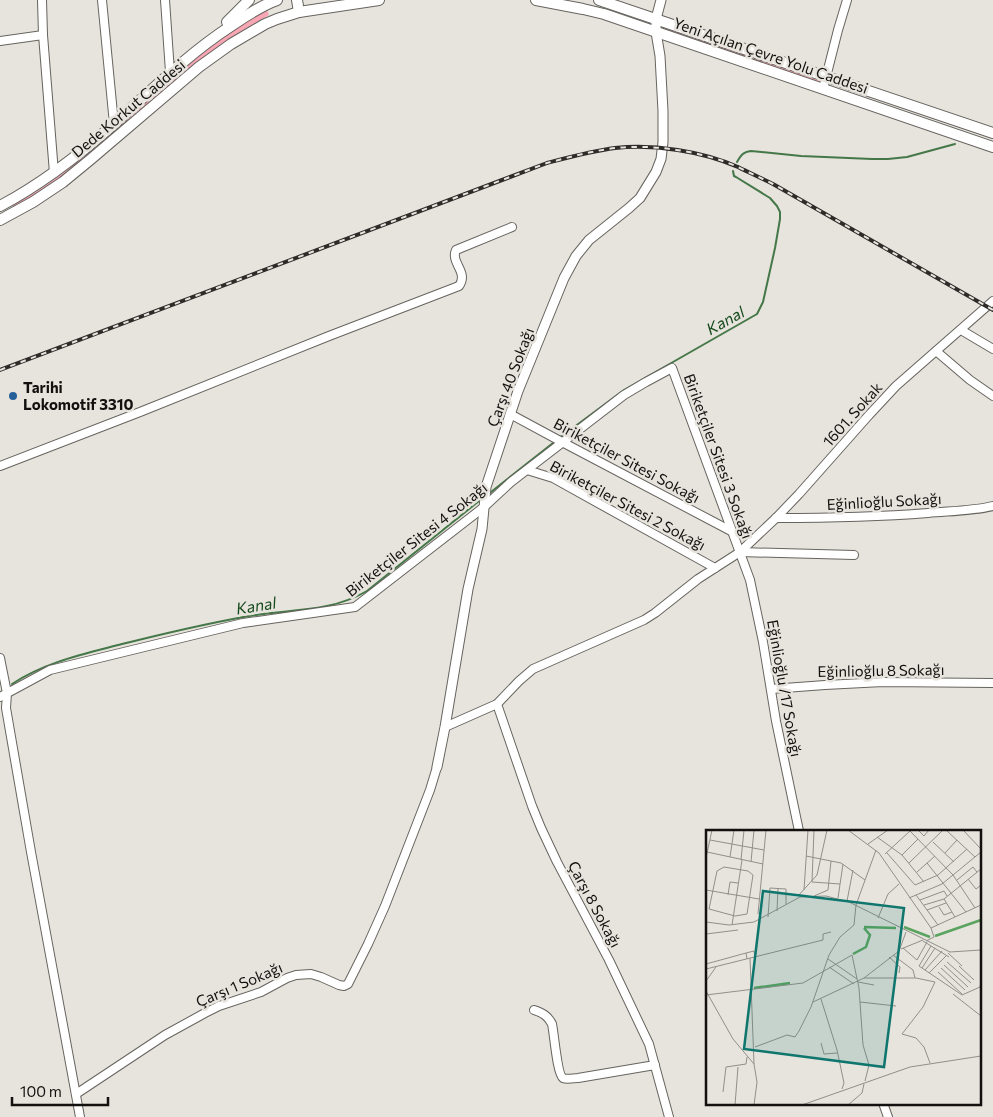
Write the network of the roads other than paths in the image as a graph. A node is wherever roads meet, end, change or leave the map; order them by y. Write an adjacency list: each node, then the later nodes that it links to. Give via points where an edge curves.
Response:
1 (42, 0): 16 (street)
2 (102, 0): 22 (street)
3 (165, 0): 19 (street)
4 (249, 0): 17 (main road, Dede Korkut Caddesi)
5 (298, 0): 12 (main road)
6 (379, 0): 12 (main road)
7 (536, 0): 15 (main road, Yeni Açılan Çevre Yolu Caddesi, via 604,14)
8 (599, 0): 14 (main road, Yeni Açılan Çevre Yolu Caddesi)
9 (661, 0): 14 (street, Çarşı 40 Sokağı)
10 (847, 0): 20 (street)
11 (274, 1): 13 (main road, Dede Korkut Caddesi); 17 (main road, Dede Korkut Caddesi, via 249,13)
12 (299, 12): 13 (main road, Dede Korkut Caddesi)
13 (277, 19): 27 (main road, Dede Korkut Caddesi, via 232,44 200,67 75,172)
14 (656, 19): 15 (street, Çarşı 40 Sokağı); 20 (main road, Yeni Açılan Çevre Yolu Caddesi)
15 (656, 32): 21 (main road, Yeni Açılan Çevre Yolu Caddesi); 36 (street, Çarşı 40 Sokağı, via 663,125 662,152 656,172 640,198 589,240 576,256 564,278)
16 (43, 35): 18 (street); 25 (street)
17 (209, 40): 19 (main road, Dede Korkut Caddesi)
18 (0, 42)
19 (170, 72): 22 (main road, Dede Korkut Caddesi)
20 (826, 77): 21 (street); 23 (main road, Yeni Açılan Çevre Yolu Caddesi)
21 (823, 88): 24 (main road, Yeni Açılan Çevre Yolu Caddesi)
22 (114, 124): 25 (main road, Dede Korkut Caddesi)
23 (993, 133)
24 (993, 147)
25 (54, 173): 26 (main road, Dede Korkut Caddesi)
26 (2, 202): 27 (main road)
27 (12, 214): 28 (main road, Dede Korkut Caddesi)
28 (0, 220)
29 (512, 226): 38 (street, via 456,250 455,257 463,278 459,286 140,412)
30 (993, 301): 31 (street, 1601. Sokak)
31 (961, 330): 32 (street); 33 (street, 1601. Sokak)
32 (993, 349)
33 (936, 351): 35 (street); 42 (street, 1601. Sokak, via 880,402)
34 (672, 368): 37 (street, Biriketçiler Sitesi 4 Sokağı, via 634,388); 43 (street, Biriketçiler Sitesi 3 Sokağı)
35 (993, 396)
36 (510, 414): 37 (street, Biriketçiler Sitesi Sokağı); 41 (street, Çarşı 40 Sokağı, via 488,482)
37 (562, 442): 39 (street, Biriketçiler Sitesi 4 Sokağı); 43 (street, Biriketçiler Sitesi Sokağı)
38 (1, 463)
39 (527, 470): 41 (street, Biriketçiler Sitesi 4 Sokağı); 46 (street, Biriketçiler Sitesi 2 Sokağı, via 553,478)
40 (993, 506): 42 (street, Eğinlioğlu Sokağı, via 905,515)
41 (484, 507): 50 (street, Biriketçiler Sitesi 4 Sokağı, via 355,607 244,623 50,670); 52 (street, Çarşı 40 Sokağı)
42 (776, 518): 44 (street, 1601. Sokak)
43 (732, 531): 44 (street, Biriketçiler Sitesi 3 Sokağı)
44 (740, 552): 45 (street); 46 (street, 1601. Sokak); 49 (street, Eğinlioğlu /17 Sokağı, via 757,610)
45 (854, 555)
46 (715, 568): 51 (street, 1601. Sokak, via 644,620 533,669)
47 (0, 658): 50 (street)
48 (993, 683): 49 (street, Eğinlioğlu 8 Sokağı, via 874,683)
49 (771, 689): 54 (street, Eğinlioğlu /17 Sokağı)
50 (4, 695): 57 (street)
51 (497, 704): 52 (street); 56 (street, Çarşı 8 Sokağı, via 538,820 631,1004)
52 (445, 727): 53 (street, Çarşı 40 Sokağı)
53 (437, 767): 57 (street, Çarşı 1 Sokağı, via 384,906 348,984 339,986 311,974 287,978 206,1012)
54 (799, 830)
55 (534, 1010): 56 (street, via 544,1014 552,1024 558,1067 563,1078)
56 (655, 1065): 60 (street, Çarşı 8 Sokağı)
57 (76, 1094): 59 (street)
58 (883, 1104): 61 (street)
59 (80, 1117)
60 (669, 1117)
61 (888, 1117)

